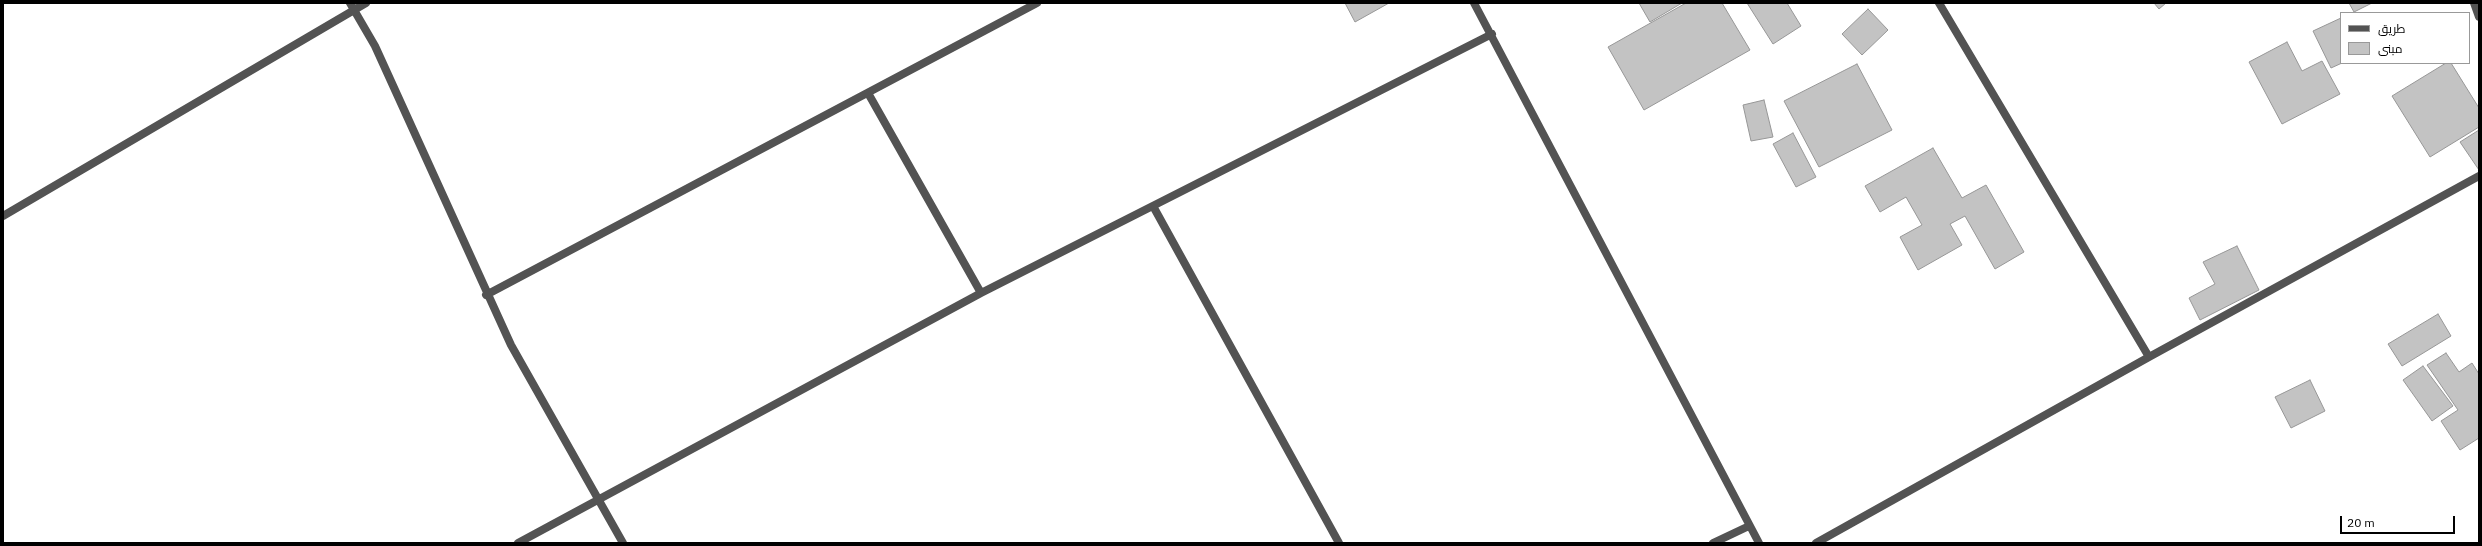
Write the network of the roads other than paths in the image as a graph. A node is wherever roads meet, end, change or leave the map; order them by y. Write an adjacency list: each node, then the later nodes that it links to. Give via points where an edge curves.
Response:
1 (366, 3): 6 (street)
2 (1037, 3): 9 (street)
3 (1474, 3): 8 (street)
4 (1939, 3): 15 (street)
5 (2474, 3): 7 (street)
6 (353, 6): 12 (street); 14 (street, via 375,46)
7 (2479, 18)
8 (1492, 34): 11 (street); 17 (street)
9 (868, 93): 13 (street); 14 (street)
10 (2479, 176): 15 (street)
11 (1153, 206): 13 (street); 20 (street)
12 (3, 216)
13 (981, 293): 16 (street)
14 (486, 295): 16 (street, via 510,345)
15 (2149, 357): 23 (street)
16 (598, 499): 18 (street); 19 (street)
17 (1749, 526): 21 (street); 22 (street)
18 (518, 543)
19 (623, 543)
20 (1339, 543)
21 (1713, 543)
22 (1759, 543)
23 (1816, 543)

